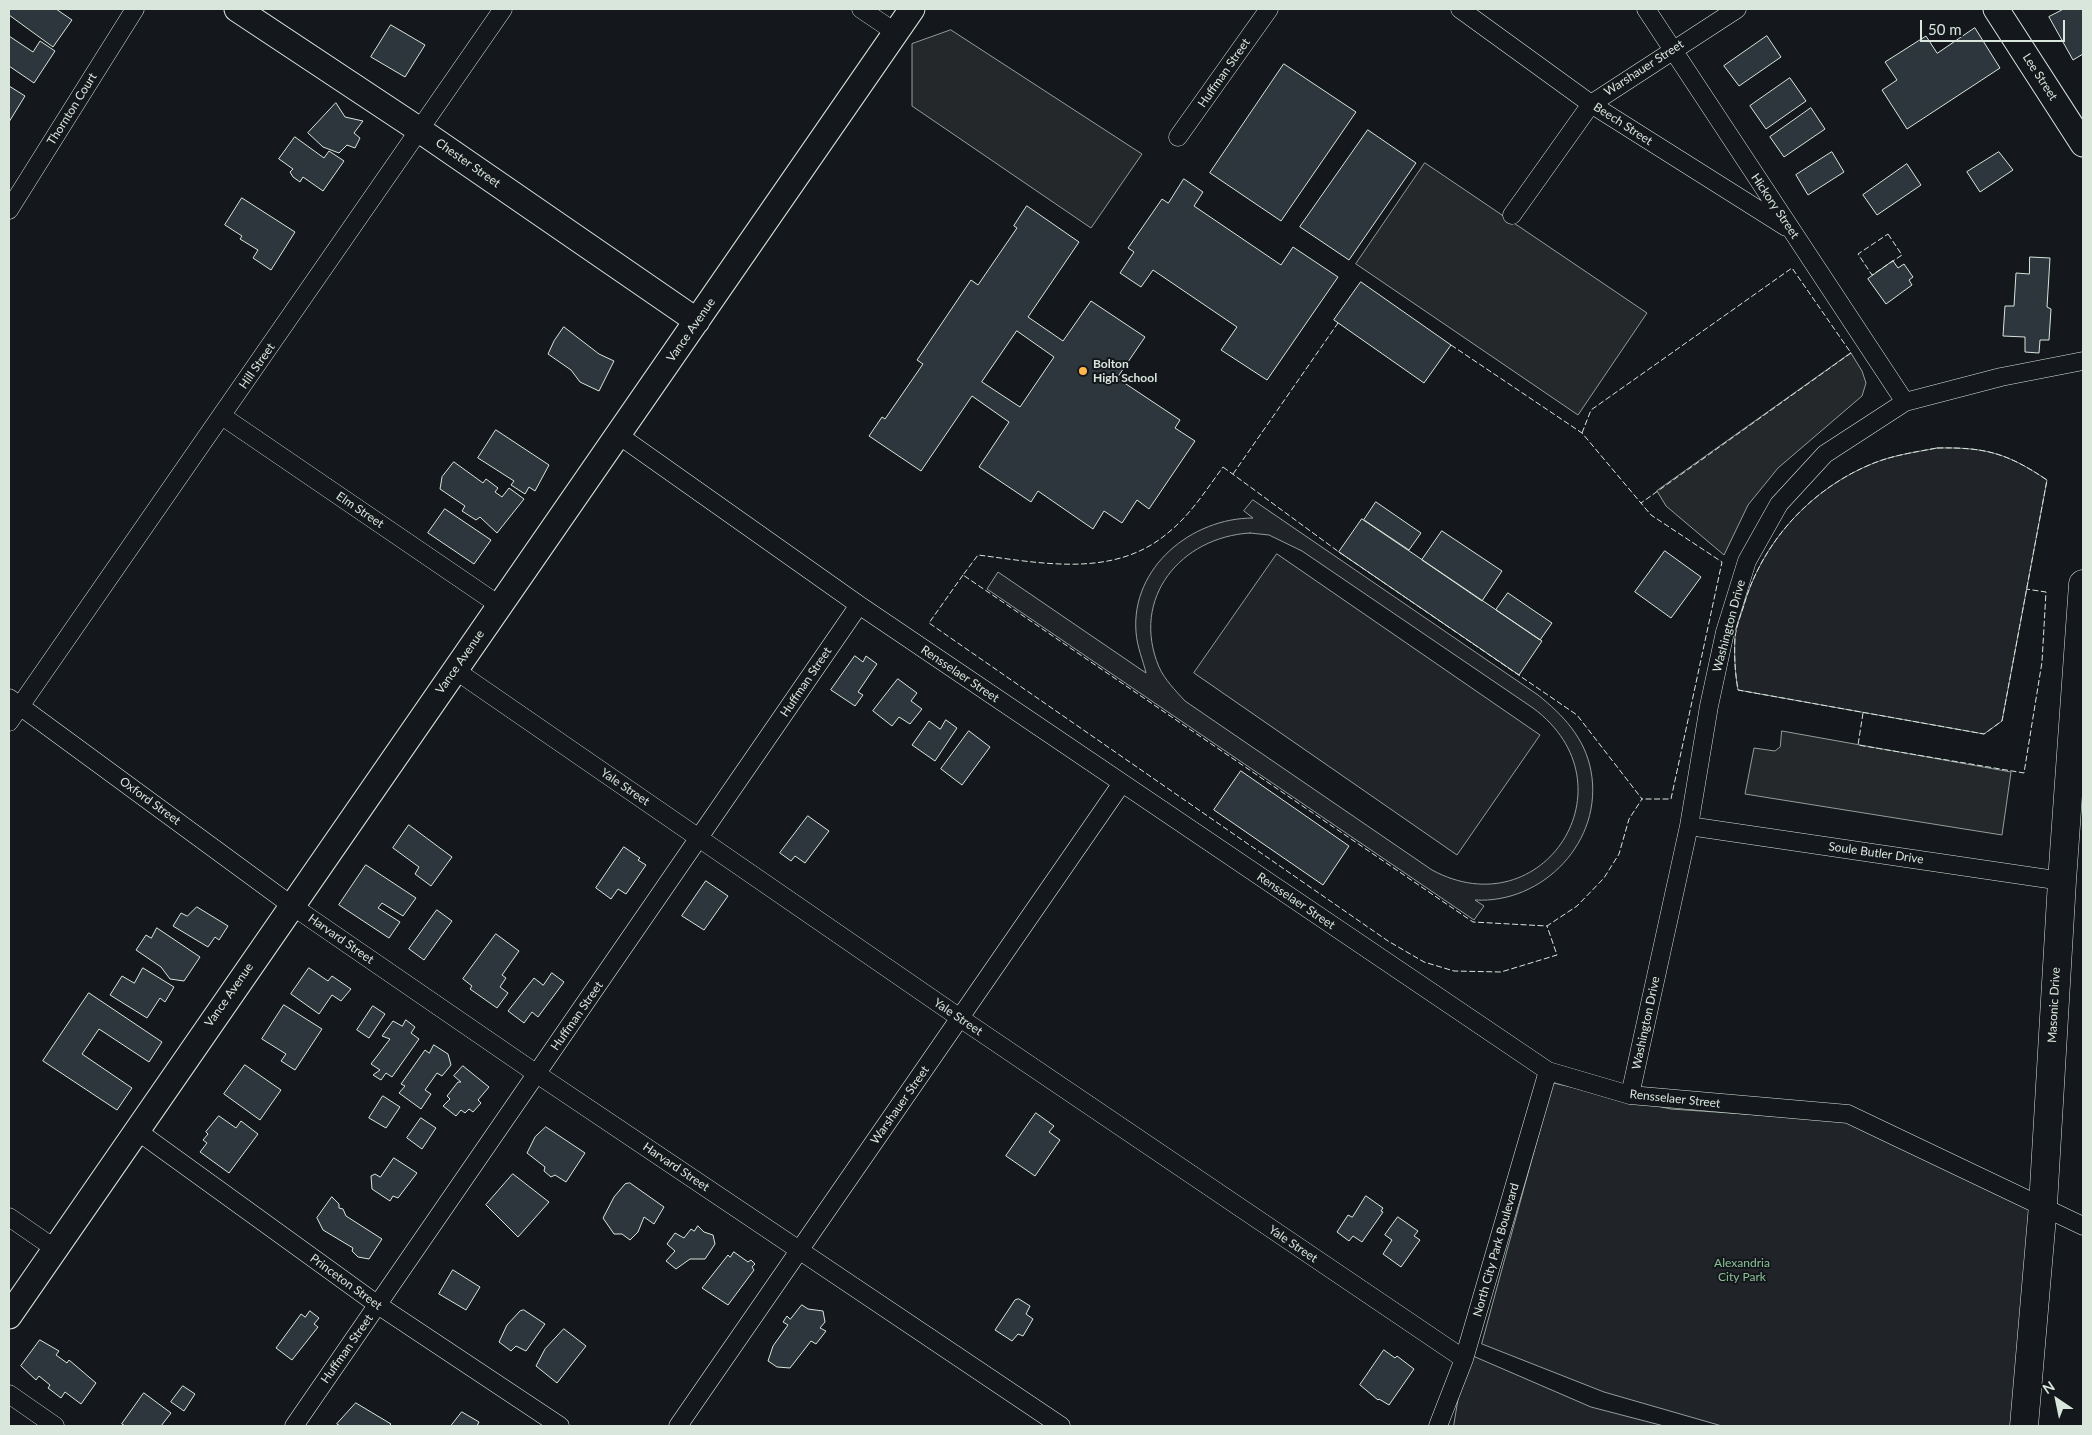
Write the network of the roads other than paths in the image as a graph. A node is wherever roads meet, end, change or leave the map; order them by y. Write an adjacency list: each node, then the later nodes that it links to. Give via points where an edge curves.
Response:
1 (135, 9): 17 (street, Thornton Court)
2 (236, 9): 14 (street, Chester Street)
3 (503, 9): 14 (street, Hill Street)
4 (861, 9): 11 (street)
5 (912, 9): 11 (street, Vance Avenue)
6 (1269, 9): 15 (street, Huffman Street)
7 (1460, 9): 13 (street, Beech Street)
8 (1646, 9): 12 (street, Hickory Street)
9 (1737, 9): 12 (street, Warshauer Street)
10 (1996, 9): 16 (street, Lee Street)
11 (896, 32): 20 (street, Vance Avenue)
12 (1672, 50): 13 (street, Warshauer Street); 19 (street, Hickory Street)
13 (1591, 104): 18 (street, Warshauer Street); 19 (street, Beech Street)
14 (421, 131): 20 (street, Chester Street); 23 (street, Hill Street)
15 (1178, 137)
16 (2083, 144)
17 (9, 210)
18 (1512, 215)
19 (1792, 231): 22 (street, Hickory Street)
20 (697, 322): 24 (street, Vance Avenue)
21 (2083, 361): 22 (street, Washington Drive, via 2001,377)
22 (1905, 402): 32 (street, Washington Drive, via 1825,454 1779,504 1747,561 1719,660)
23 (222, 416): 26 (street, Elm Street); 29 (street, Hill Street)
24 (616, 434): 26 (street, Vance Avenue); 27 (street, Rensselaer Street)
25 (2083, 584): 34 (main road, Masonic Drive)
26 (499, 605): 28 (street, Vance Avenue)
27 (859, 605): 31 (street, Rensselaer Street); 33 (street, Huffman Street)
28 (454, 670): 33 (street, Yale Street); 35 (street, Vance Avenue)
29 (14, 702): 30 (street, Hill Street); 35 (street, Oxford Street)
30 (9, 722)
31 (1122, 783): 36 (street, Warshauer Street); 37 (street, Rensselaer Street)
32 (1689, 826): 34 (street, Soule Butler Drive); 39 (street, Washington Drive)
33 (700, 838): 36 (street, Yale Street); 38 (street, Huffman Street)
34 (2062, 881): 41 (main road, Masonic Drive)
35 (291, 905): 38 (street, Harvard Street); 40 (street, Vance Avenue)
36 (960, 1018): 45 (street, Warshauer Street); 48 (street, Yale Street)
37 (1548, 1071): 39 (street, Rensselaer Street); 48 (street, North City Park Boulevard)
38 (537, 1074): 45 (street, Harvard Street); 46 (street, Huffman Street)
39 (1630, 1096): 41 (street, Rensselaer Street, via 1848,1114)
40 (136, 1130): 44 (street, Vance Avenue); 46 (street, Princeton Street)
41 (2042, 1205): 43 (street, Rensselaer Street); 56 (main road, Masonic Drive)
42 (9, 1217): 44 (street)
43 (2083, 1226)
44 (54, 1248): 47 (street, Vance Avenue)
45 (799, 1249): 53 (street, Warshauer Street); 54 (street, Harvard Street)
46 (378, 1305): 51 (street, Huffman Street); 52 (street, Princeton Street)
47 (9, 1316)
48 (1464, 1359): 55 (street, North City Park Boulevard)
49 (9, 1394): 50 (street)
50 (55, 1426)
51 (294, 1426)
52 (560, 1426)
53 (678, 1426)
54 (1061, 1426)
55 (1438, 1426)
56 (2024, 1426)

